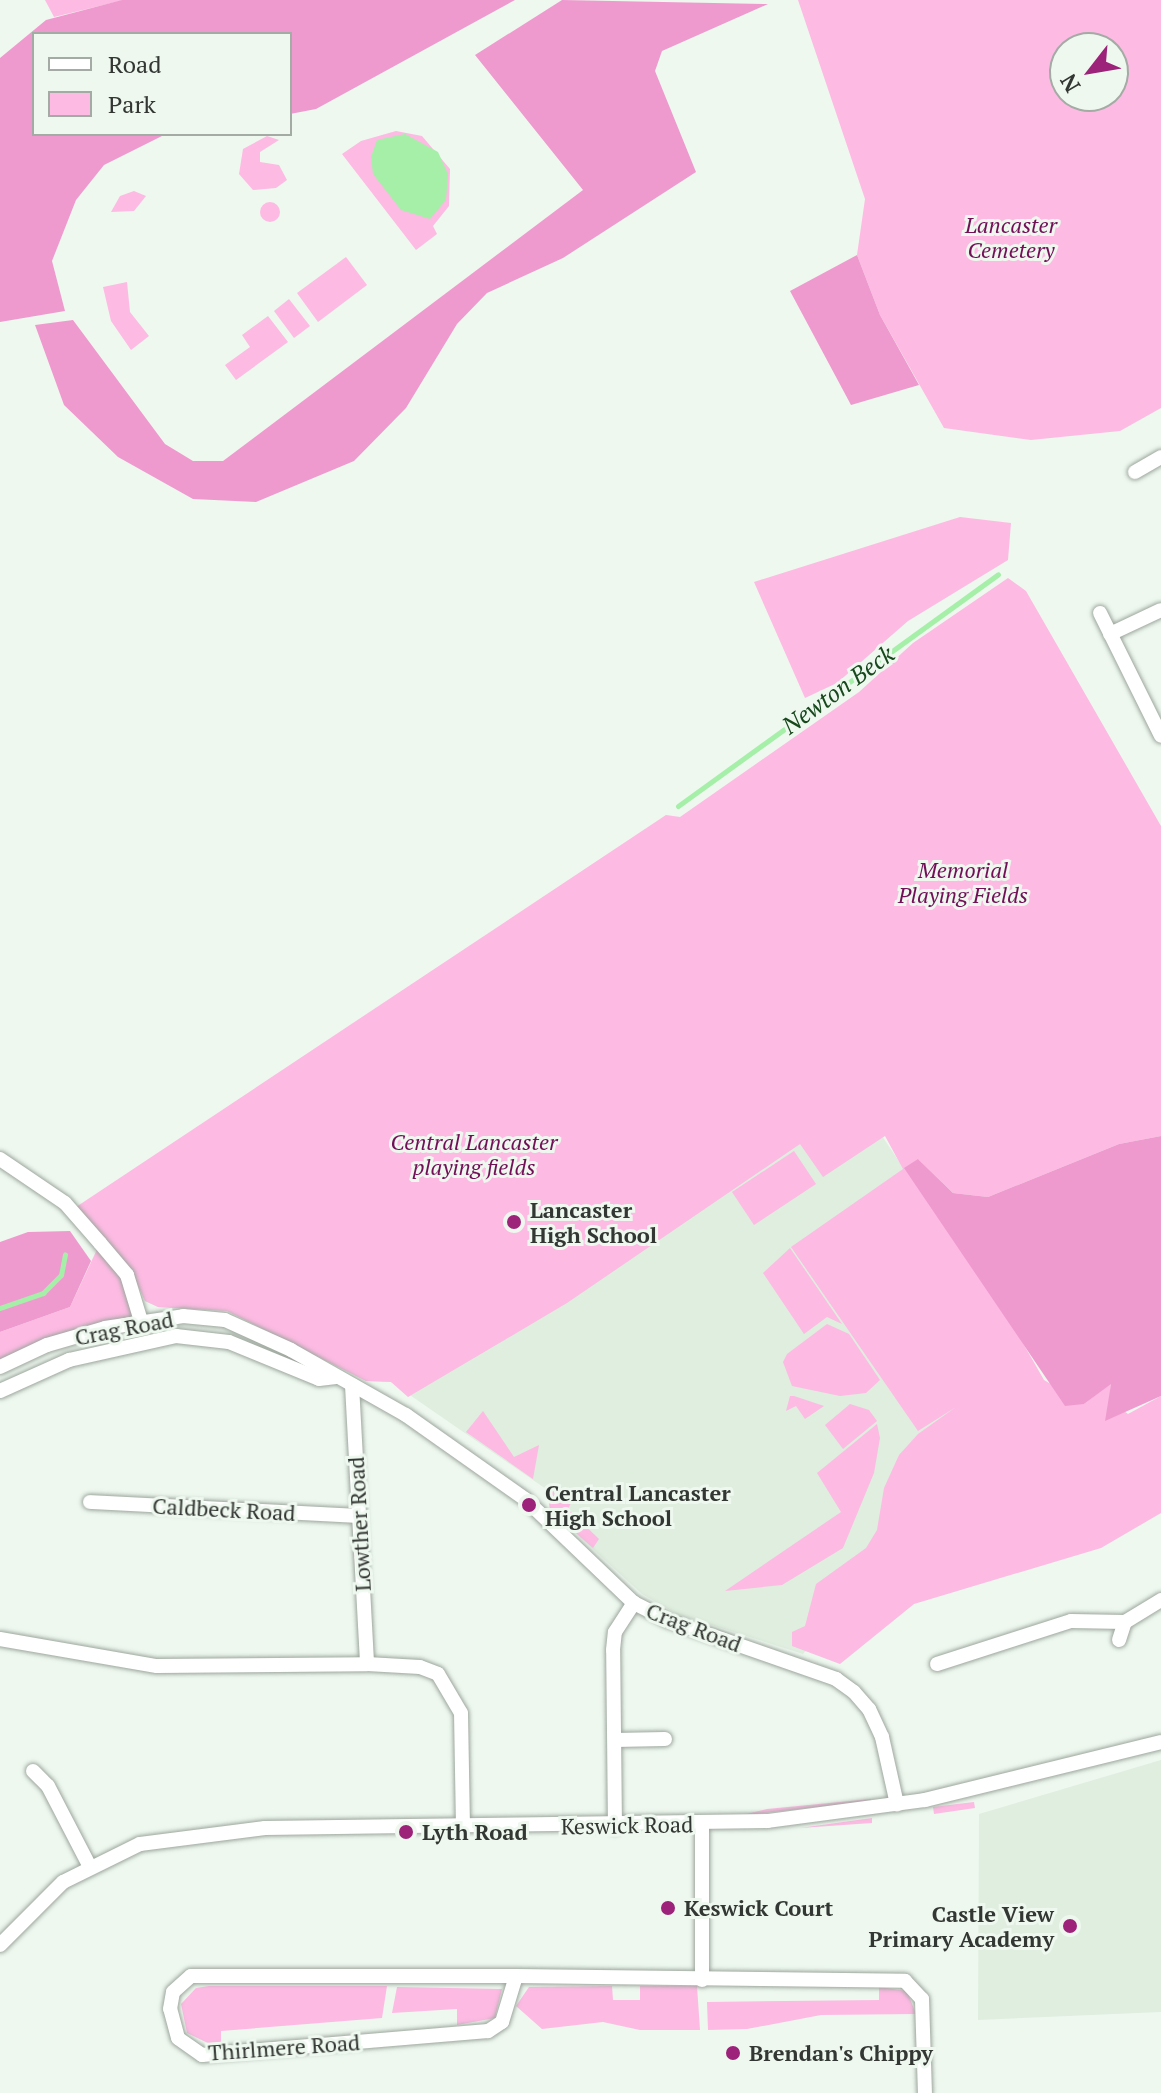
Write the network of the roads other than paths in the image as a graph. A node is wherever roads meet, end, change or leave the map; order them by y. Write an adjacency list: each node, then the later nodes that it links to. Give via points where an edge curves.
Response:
1 (1161, 457): 2 (street)
2 (1135, 472)
3 (1161, 610): 5 (street)
4 (1100, 613): 5 (street)
5 (1110, 634): 6 (street)
6 (1161, 736)
7 (0, 1159): 8 (street, via 65,1203 100,1243 127,1275)
8 (141, 1321): 9 (street, Crag Road, via 47,1345); 10 (street, Crag Road, via 183,1316 225,1320)
9 (0, 1367)
10 (337, 1377): 11 (street, Crag Road); 12 (street, Crag Road, via 319,1379 229,1342 176,1336 69,1360)
11 (352, 1385): 14 (street, Lowther Road); 16 (street, Crag Road, via 429,1430 525,1499)
12 (0, 1391)
13 (90, 1502): 14 (street, Caldbeck Road)
14 (357, 1516): 20 (street, Lowther Road)
15 (1161, 1600): 17 (street)
16 (634, 1603): 23 (street, via 615,1632); 26 (street, Crag Road, via 667,1620 836,1679 854,1692 882,1737)
17 (1125, 1622): 19 (street); 21 (street, via 1071,1621)
18 (0, 1639): 20 (street, via 157,1666)
19 (1119, 1640)
20 (367, 1664): 28 (street, via 420,1667 438,1674 451,1690 461,1713)
21 (937, 1664)
22 (665, 1739): 23 (street)
23 (615, 1740): 29 (street)
24 (1161, 1742): 26 (street, Keswick Road)
25 (33, 1771): 30 (street, via 48,1786)
26 (897, 1804): 27 (street, Keswick Road)
27 (702, 1824): 29 (street, Keswick Road); 33 (street)
28 (463, 1826): 29 (street, Keswick Road); 30 (street, Keswick Road, via 265,1828 140,1844)
29 (615, 1827)
30 (90, 1867): 31 (street, Keswick Road, via 45,1896)
31 (0, 1945)
32 (516, 1976): 32 (street, Thirlmere Road, via 191,1976 173,1992 170,2009 178,2038 202,2055 488,2031 502,2022); 33 (street, Thirlmere Road)
33 (702, 1980): 34 (street, Thirlmere Road, via 905,1981 922,1999)
34 (925, 2093)

